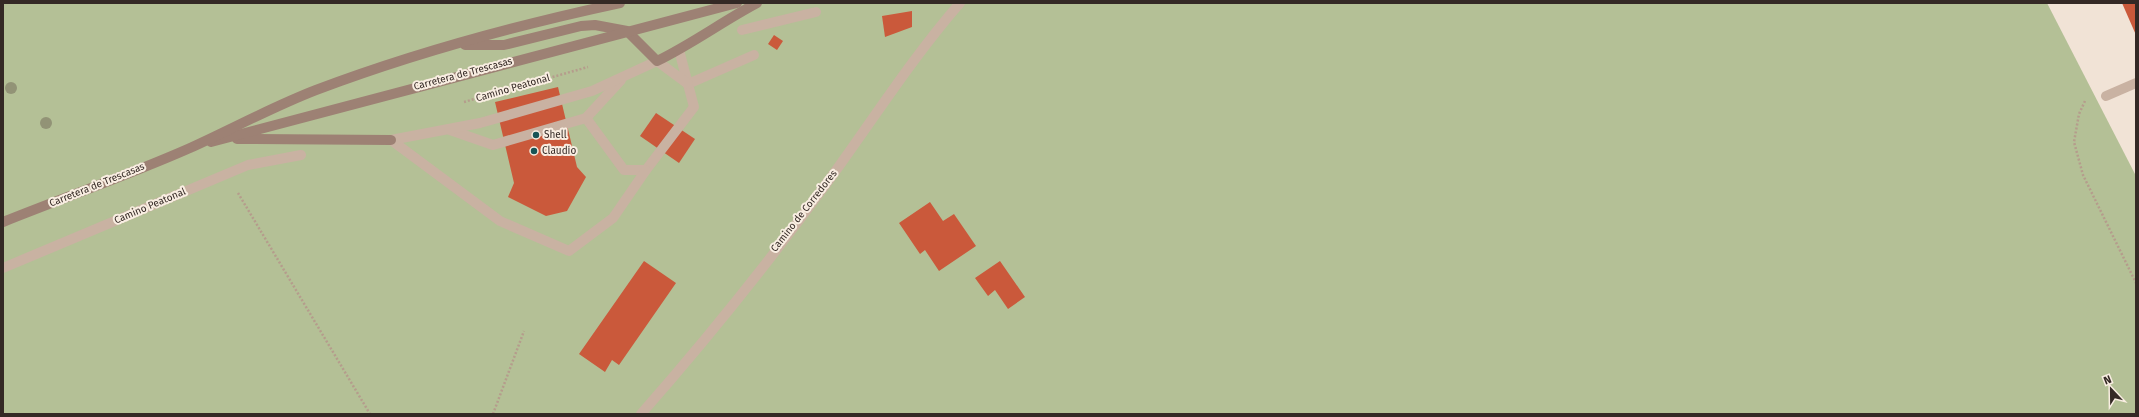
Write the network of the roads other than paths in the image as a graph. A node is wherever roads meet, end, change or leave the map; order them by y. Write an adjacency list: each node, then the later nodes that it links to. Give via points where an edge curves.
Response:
1 (620, 3): 8 (street, Carretera de Trescasas, via 513,28)
2 (737, 3): 7 (street, Carretera de Trescasas)
3 (757, 3): 9 (street)
4 (960, 3): 25 (street, Camino de Corredores, via 924,48 832,177 696,351)
5 (816, 12): 6 (street)
6 (742, 30)
7 (627, 31): 8 (street, via 596,25 581,26 504,46); 11 (street); 18 (street, Carretera de Trescasas)
8 (455, 45): 20 (street, Carretera de Trescasas, via 391,63 316,90 263,111)
9 (679, 50): 11 (street); 14 (street)
10 (754, 55): 14 (street)
11 (657, 61): 12 (street); 14 (street)
12 (625, 75): 16 (street); 17 (street, via 592,91)
13 (2136, 83): 15 (street)
14 (688, 84): 22 (street, via 694,107)
15 (2106, 96)
16 (586, 118): 17 (street, via 493,145); 22 (street, via 624,170)
17 (449, 130): 19 (street)
18 (225, 139): 19 (street); 20 (street, Carretera de Trescasas)
19 (391, 140): 22 (street, via 500,221 569,251 613,218)
20 (190, 148): 23 (street, Carretera de Trescasas)
21 (301, 155): 24 (street, Camino Peatonal, via 248,165)
22 (646, 170)
23 (3, 222)
24 (3, 268)
25 (641, 414)

